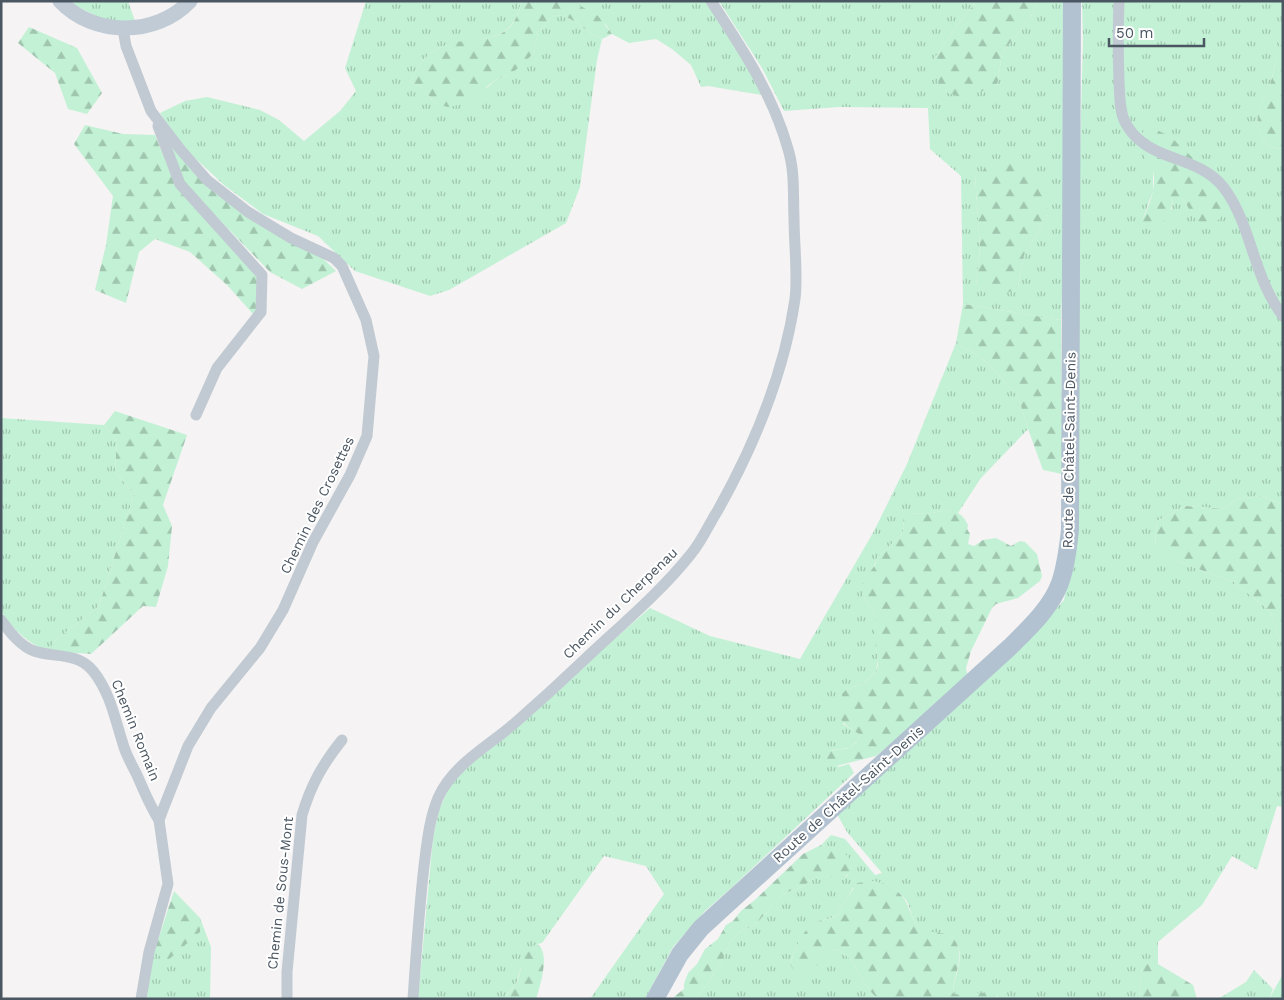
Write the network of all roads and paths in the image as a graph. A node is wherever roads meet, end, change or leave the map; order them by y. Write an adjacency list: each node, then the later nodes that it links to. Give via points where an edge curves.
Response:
1 (60, 1): 6 (main road, via 85,20)
2 (190, 1): 6 (main road, via 163,20)
3 (711, 1): 15 (street, Chemin du Cherpenau, via 766,92 790,152 796,296 773,390 743,463 694,552 563,680 449,779 438,798 430,824)
4 (1072, 1): 16 (main road, Route de Châtel-Saint-Denis, via 1070,530 1060,584 1048,605 1010,648 701,928 680,954)
5 (1119, 1): 8 (street, via 1120,109 1125,122 1151,149 1214,176 1225,189 1240,217 1264,286)
6 (124, 29): 7 (street, Chemin des Crosettes, via 126,46)
7 (151, 111): 9 (street, via 180,184 262,275 261,312 217,368); 12 (street, Chemin des Crosettes, via 208,180 248,212 291,238 334,258 342,266 366,320 374,356 367,436 350,475 313,542 283,610 260,648 211,708 188,746)
8 (1283, 316)
9 (196, 416)
10 (1, 620): 12 (street, Chemin Romain, via 22,644 33,651 78,658 93,669 104,686 123,746)
11 (342, 740): 14 (street, Chemin de Sous-Mont, via 325,762 309,792 302,815)
12 (159, 820): 13 (street, Chemin des Crosettes, via 168,884 149,952)
13 (142, 999)
14 (287, 999)
15 (413, 999)
16 (654, 999)

